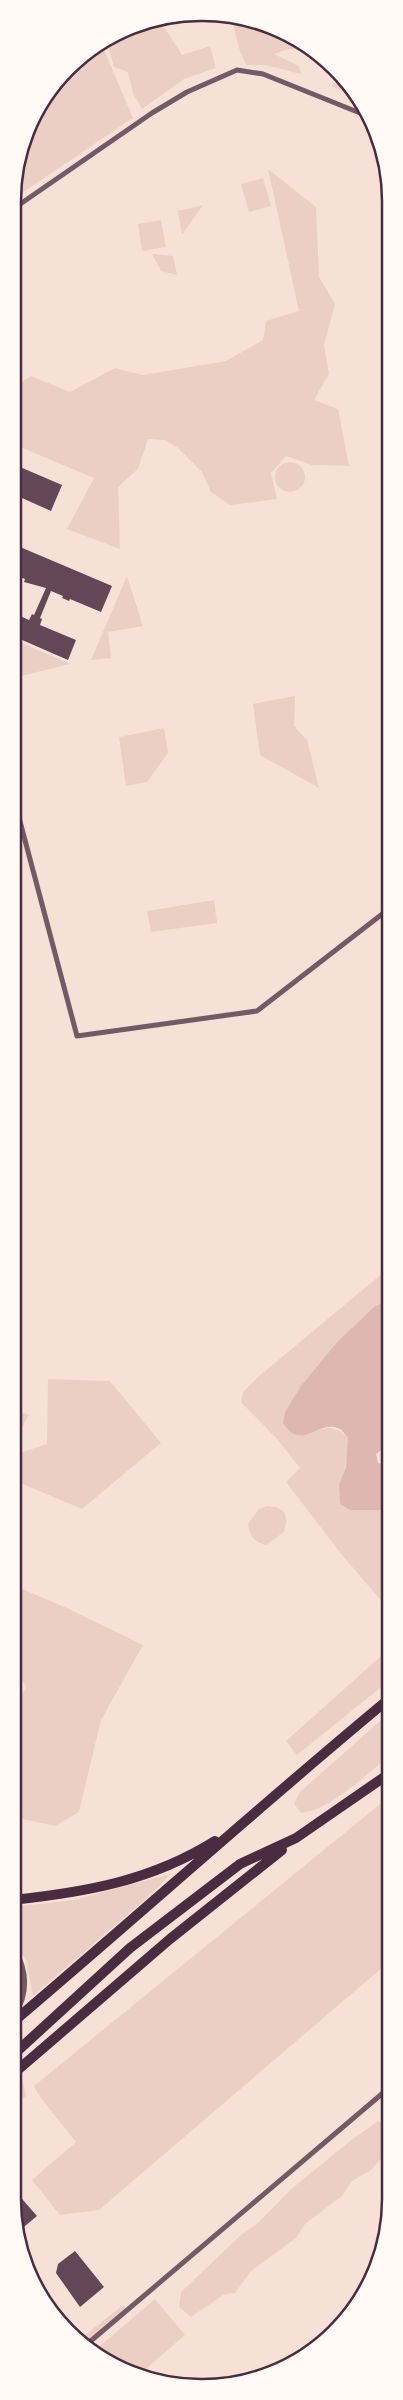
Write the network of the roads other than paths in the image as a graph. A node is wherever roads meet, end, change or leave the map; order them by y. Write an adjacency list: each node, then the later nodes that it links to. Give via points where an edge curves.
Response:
1 (358, 111): 2 (street, via 263,74 238,70 187,92 152,112)
2 (21, 203)
3 (21, 825): 4 (street, via 78,1036 257,1011)
4 (382, 914)
5 (382, 1705): 7 (main road)
6 (382, 1779): 8 (main road)
7 (237, 1827): 9 (main road, via 204,1848 153,1872 77,1893); 12 (main road)
8 (296, 1838): 13 (main road, via 240,1864 200,1894 130,1948); 14 (main road, via 170,1939)
9 (21, 1899)
10 (21, 1972): 11 (street, via 24,1980)
11 (21, 1999)
12 (21, 2014)
13 (21, 2047)
14 (21, 2066)
15 (382, 2094): 16 (street)
16 (91, 2341)

